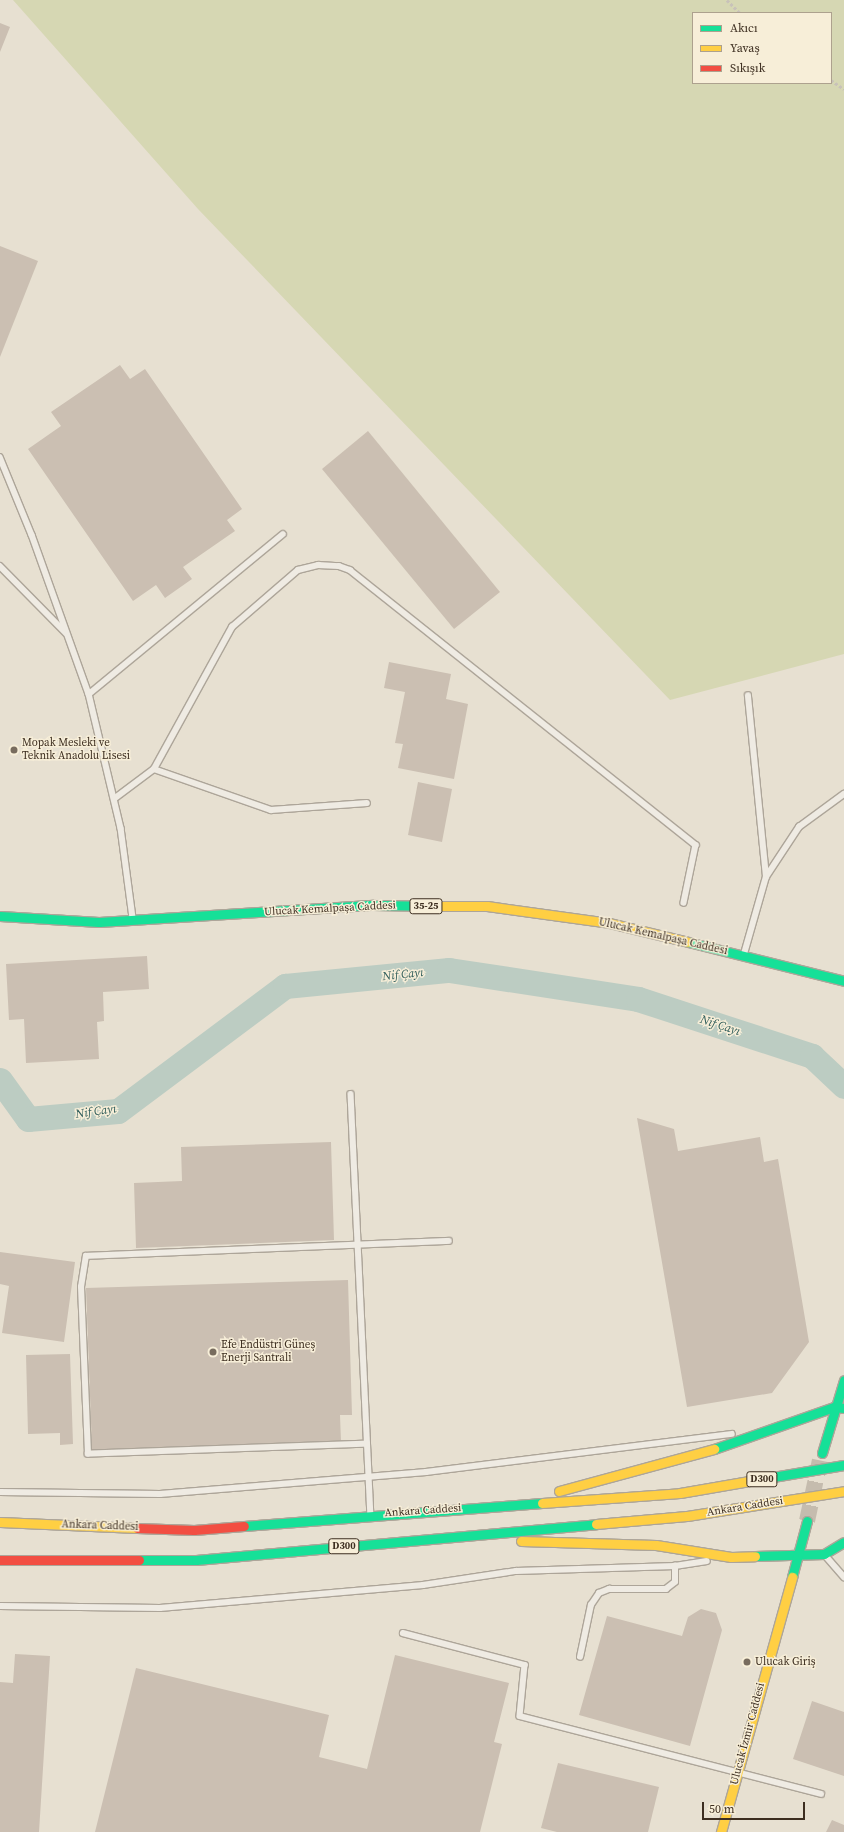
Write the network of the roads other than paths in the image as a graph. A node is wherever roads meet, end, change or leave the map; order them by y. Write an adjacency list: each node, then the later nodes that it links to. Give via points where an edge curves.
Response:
1 (0, 457): 4 (lane)
2 (283, 534): 5 (lane)
3 (0, 566): 4 (lane)
4 (68, 634): 5 (lane)
5 (89, 694): 9 (lane)
6 (748, 696): 11 (lane)
7 (154, 769): 9 (lane); 10 (lane, via 271,810); 12 (lane, via 232,627 298,570 318,565 340,566 350,570 696,845)
8 (844, 794): 11 (lane, via 799,827)
9 (114, 799): 14 (lane)
10 (367, 803)
11 (766, 877): 15 (lane)
12 (684, 903)
13 (0, 916): 14 (main road, Ulucak Kemalpaşa Caddesi / 35-25, via 99,922)
14 (133, 920): 15 (main road, Ulucak Kemalpaşa Caddesi / 35-25, via 372,905 487,906 609,922)
15 (743, 956): 16 (main road, Ulucak Kemalpaşa Caddesi / 35-25)
16 (844, 982)
17 (351, 1094): 19 (lane)
18 (449, 1241): 19 (lane)
19 (358, 1245): 24 (lane); 24 (lane, via 86,1256 81,1287 88,1454)
20 (844, 1380): 21 (main road)
21 (834, 1407): 22 (main road); 23 (main road); 25 (main road)
22 (844, 1408)
23 (761, 1431): 27 (lane); 30 (main road, via 694,1456 584,1486)
24 (368, 1444): 27 (lane)
25 (822, 1453)
26 (844, 1465): 30 (main road, Ankara Caddesi / D300, via 680,1493)
27 (369, 1476): 29 (lane, via 160,1494); 31 (lane)
28 (844, 1491): 34 (main road, Ankara Caddesi / D300, via 687,1516)
29 (0, 1492)
30 (451, 1510): 31 (main road, Ankara Caddesi / D300)
31 (371, 1515): 33 (main road, Ankara Caddesi / D300, via 194,1530)
32 (807, 1520): 37 (main road, Ulucak İzmir Caddesi)
33 (0, 1522)
34 (425, 1539): 38 (main road, via 656,1544); 39 (main road, Ankara Caddesi / D300, via 196,1560)
35 (844, 1542): 36 (main road)
36 (824, 1554): 37 (main road); 41 (lane)
37 (798, 1555): 38 (main road); 45 (main road, Ulucak İzmir Caddesi)
38 (732, 1557): 40 (lane)
39 (0, 1560)
40 (675, 1566): 42 (lane, via 516,1571 423,1585 160,1608); 44 (lane, via 675,1582 666,1589 609,1589 599,1593 591,1605)
41 (844, 1577)
42 (0, 1606)
43 (403, 1633): 45 (lane, via 525,1665 520,1716)
44 (580, 1657)
45 (738, 1771): 46 (lane); 47 (main road, Ulucak İzmir Caddesi)
46 (821, 1794)
47 (721, 1832)

